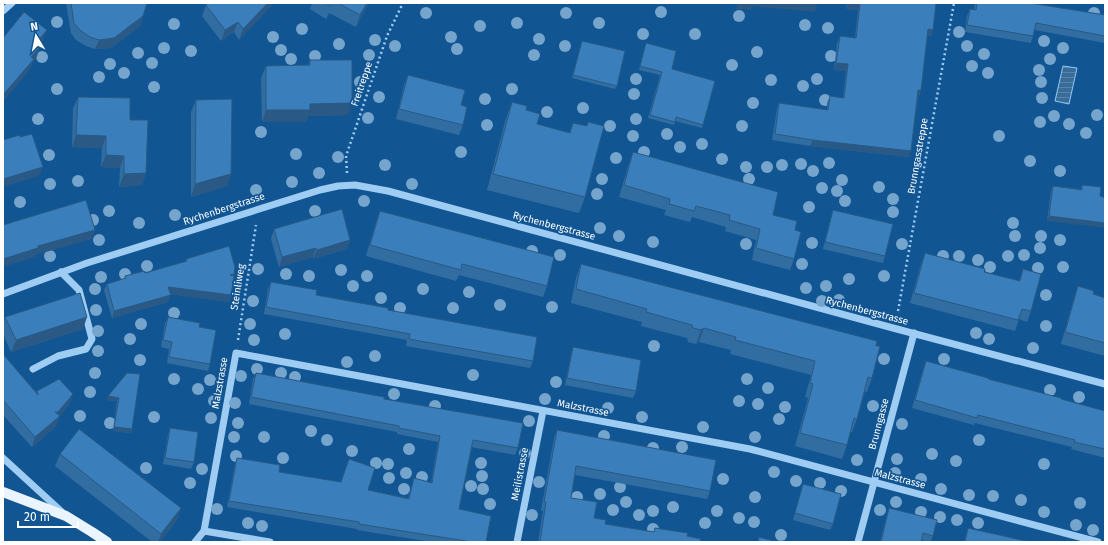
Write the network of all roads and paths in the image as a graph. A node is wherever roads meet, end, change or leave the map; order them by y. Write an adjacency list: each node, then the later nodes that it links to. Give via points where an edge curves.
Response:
1 (12, 3): 4 (street)
2 (403, 3): 5 (path, Freitreppe, via 387,36 346,156)
3 (954, 3): 9 (path, Brunngasstreppe)
4 (3, 11)
5 (347, 173)
6 (256, 223): 11 (path, Steinliweg)
7 (62, 272): 8 (street, Rychenbergstrasse); 10 (street, Rychenbergstrasse, via 314,191 355,184); 12 (street, via 79,290 92,339 86,349 58,356)
8 (3, 294)
9 (898, 311)
10 (914, 333): 13 (street, Rychenbergstrasse); 16 (street, Brunngasse)
11 (236, 353): 14 (street, Malzstrasse); 19 (street, Malzstrasse)
12 (33, 369)
13 (1105, 384)
14 (543, 411): 16 (street, Malzstrasse, via 750,449); 23 (street, Meilistrasse)
15 (3, 458): 18 (street)
16 (874, 482): 24 (street, Brunngasse); 25 (street, Malzstrasse)
17 (3, 492): 18 (main road)
18 (66, 516): 20 (main road)
19 (204, 531): 21 (street); 22 (street)
20 (107, 542)
21 (195, 542)
22 (270, 542)
23 (517, 542)
24 (858, 542)
25 (1098, 542)

